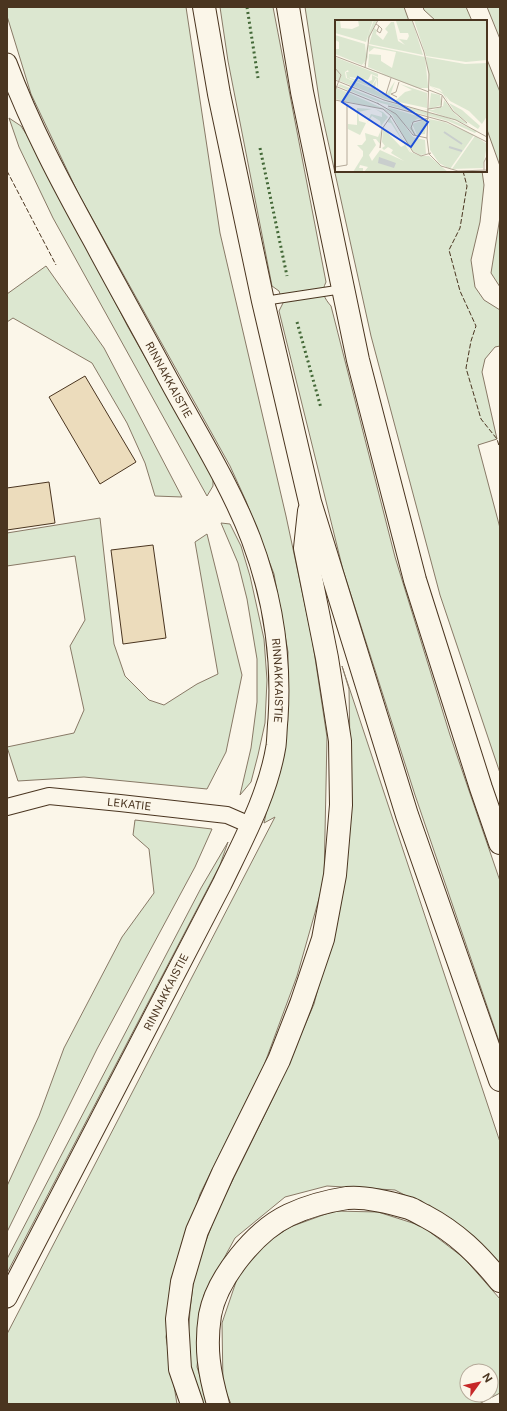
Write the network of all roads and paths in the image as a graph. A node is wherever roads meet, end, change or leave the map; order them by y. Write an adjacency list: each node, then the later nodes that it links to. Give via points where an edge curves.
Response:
1 (204, 7): 6 (highway, via 219,94)
2 (288, 7): 5 (highway, via 302,92)
3 (7, 63): 4 (street, RINNAKKAISTIE)
4 (12, 95): 9 (street, RINNAKKAISTIE, via 222,476 262,571 278,650 280,693 276,745 269,775)
5 (343, 289): 6 (lane); 10 (highway, via 358,360 415,580)
6 (263, 301): 7 (highway)
7 (310, 502): 11 (highway, via 407,815); 14 (highway, via 305,548 328,658 340,741 341,806 335,875 323,939 301,1004 279,1060 223,1172 197,1231 182,1282 177,1319 180,1368)
8 (7, 807): 9 (street, LEKATIE, via 49,796 227,815)
9 (250, 825): 13 (street, RINNAKKAISTIE)
10 (500, 843)
11 (500, 1080)
12 (500, 1281): 15 (highway, via 487,1264 462,1240 438,1223 410,1209 378,1200 348,1198 318,1204 288,1216 263,1232 242,1254 222,1281 210,1313 207,1345 211,1378)
13 (7, 1298)
14 (192, 1404)
15 (218, 1404)

